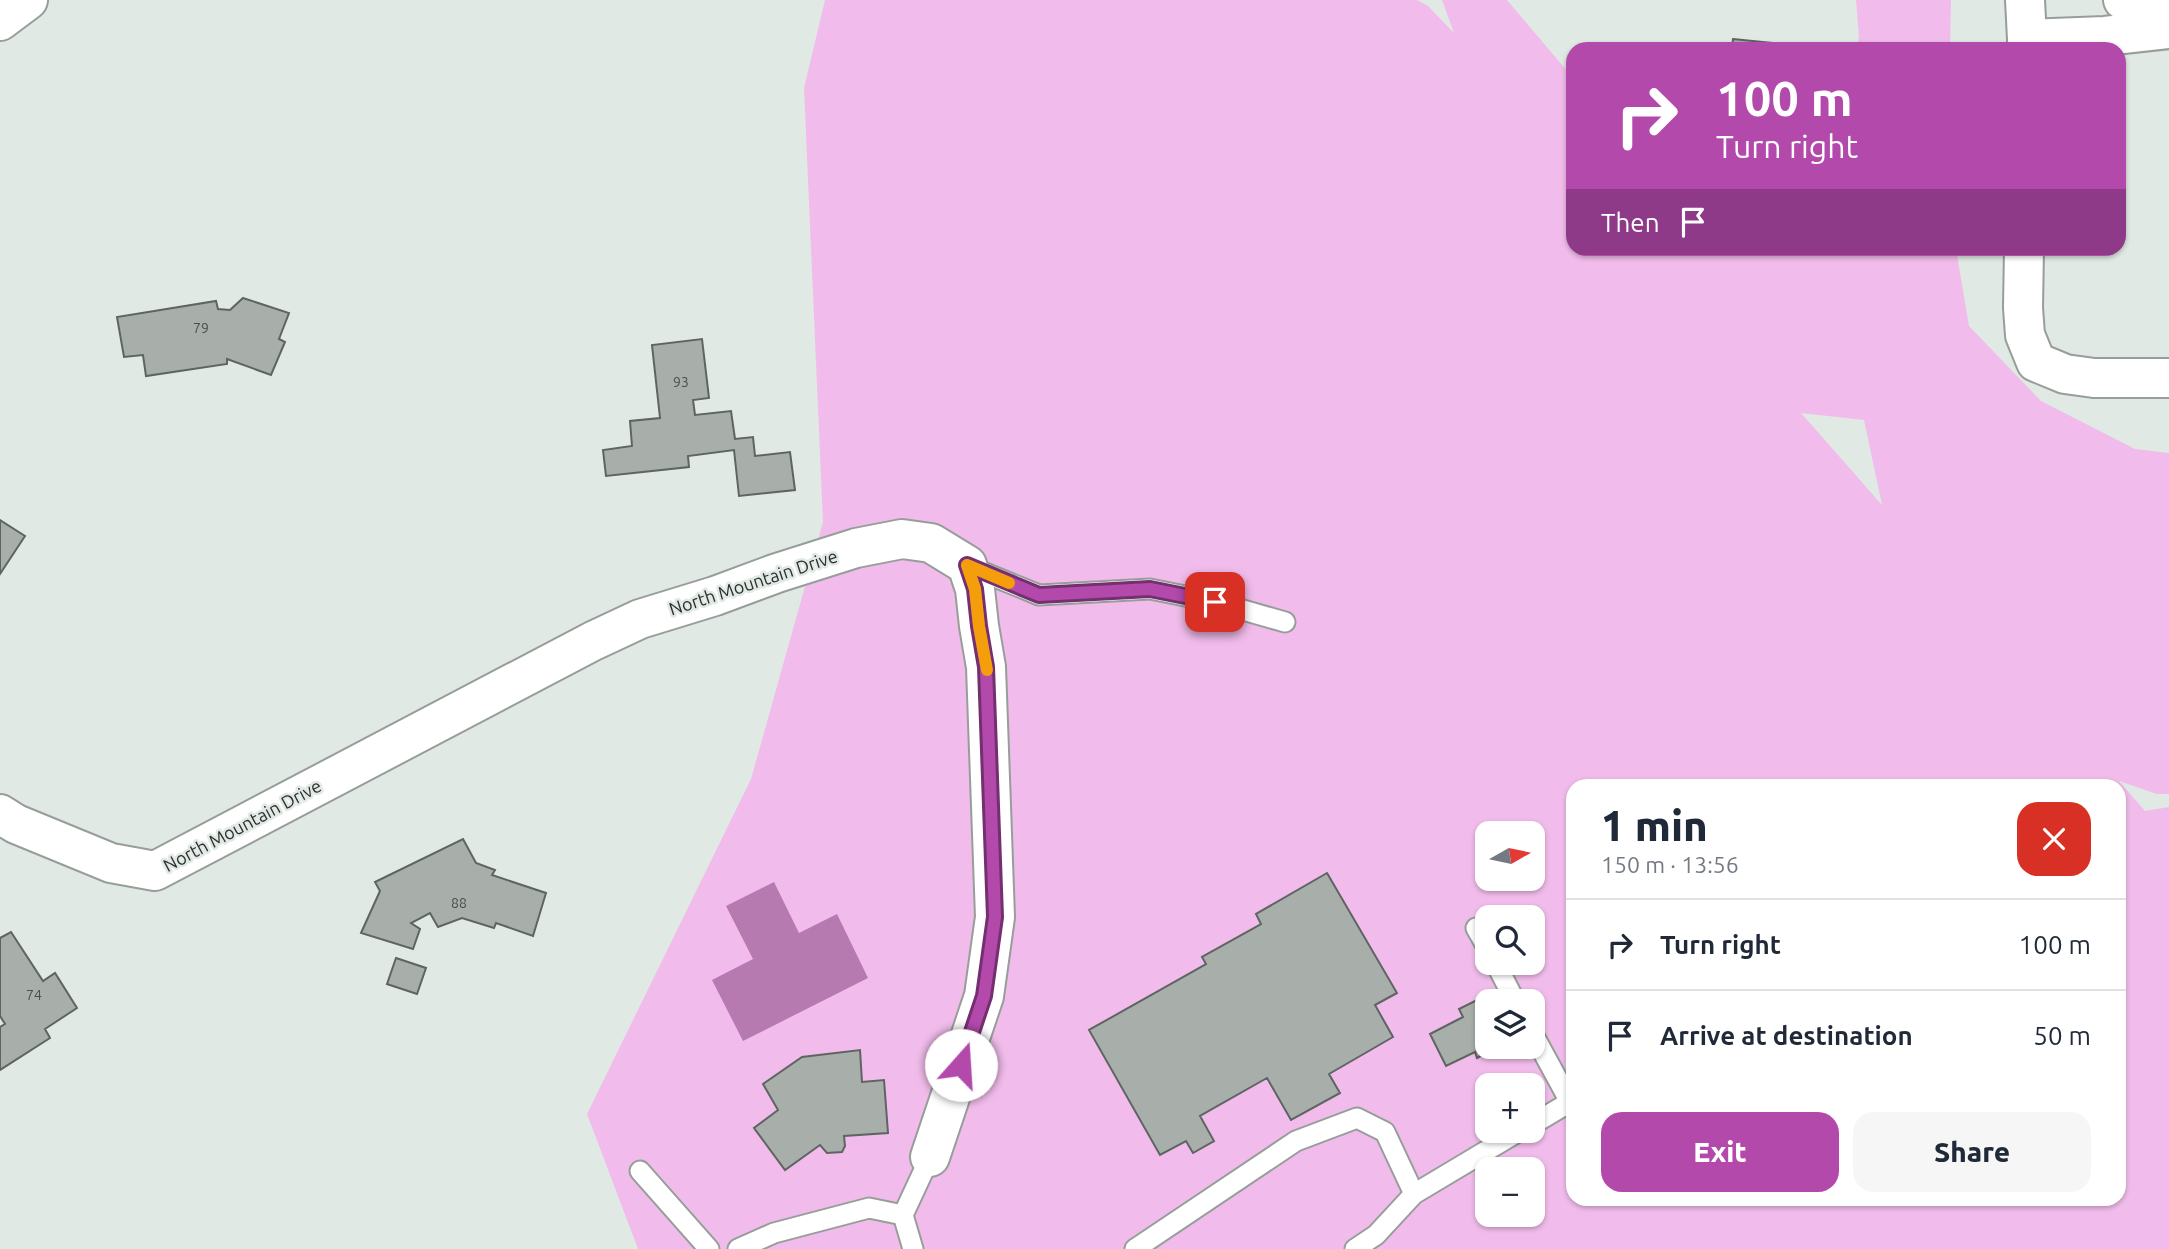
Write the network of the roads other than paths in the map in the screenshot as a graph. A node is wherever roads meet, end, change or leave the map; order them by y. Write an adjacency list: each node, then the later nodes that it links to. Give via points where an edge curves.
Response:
1 (28, 0): 5 (street)
2 (2025, 0): 7 (street)
3 (2123, 0): 4 (street)
4 (2169, 4)
5 (0, 21)
6 (2169, 29): 8 (street)
7 (2027, 42)
8 (2046, 42)
9 (2024, 256): 10 (street, via 2025,335 2036,362 2064,374 2094,378)
10 (2169, 378)
11 (967, 565): 12 (lane, via 1039,595 1150,589); 13 (street, North Mountain Drive, via 931,543 902,539 856,548 640,619 155,871 111,863); 19 (street, via 986,667 995,917 984,996)
12 (1285, 622)
13 (0, 814)
14 (1545, 1056): 15 (lane)
15 (1566, 1095)
16 (1566, 1104): 17 (lane)
17 (1545, 1117)
18 (1499, 1143): 21 (lane)
19 (930, 1157): 22 (lane)
20 (640, 1171): 23 (lane)
21 (1414, 1194): 26 (lane, via 1385,1132 1357,1118 1296,1141); 27 (lane, via 1376,1235)
22 (903, 1215): 24 (lane, via 869,1208 774,1233); 25 (lane)
23 (709, 1249)
24 (738, 1249)
25 (913, 1249)
26 (1135, 1249)
27 (1354, 1249)

